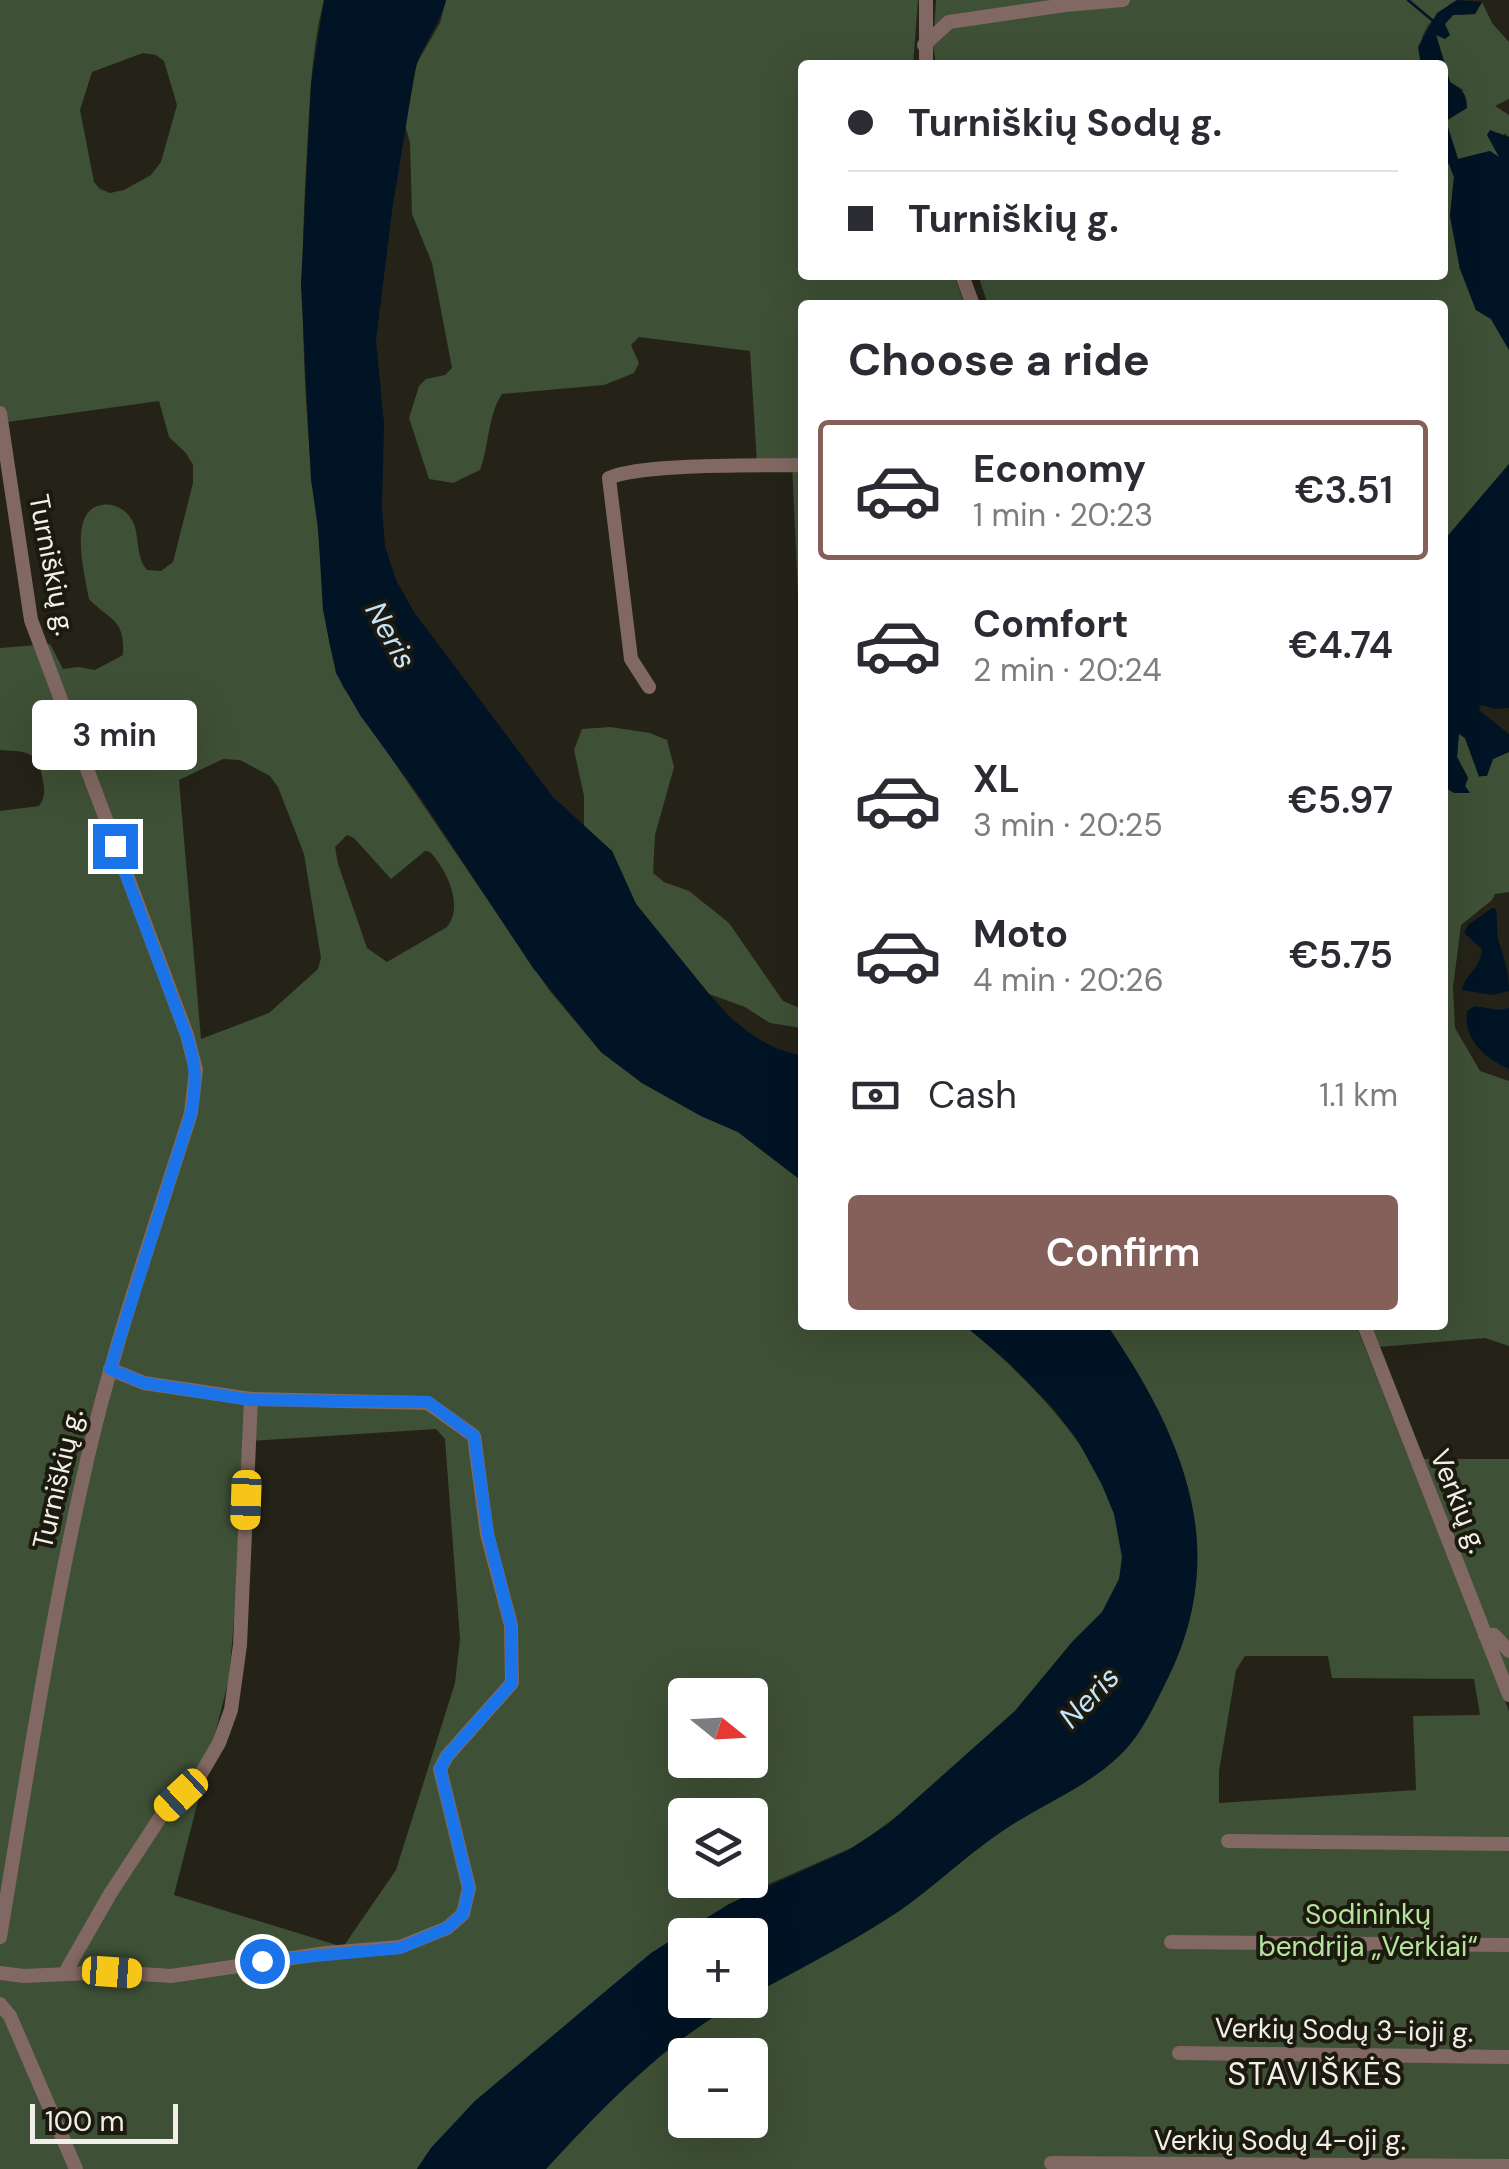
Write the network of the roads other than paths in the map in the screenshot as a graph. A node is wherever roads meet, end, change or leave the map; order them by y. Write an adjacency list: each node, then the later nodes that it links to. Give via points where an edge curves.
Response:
1 (927, 0): 3 (street); 4 (street)
2 (1124, 0): 3 (street)
3 (949, 22): 4 (street)
4 (924, 45): 5 (street)
5 (926, 60)
6 (0, 413): 10 (street, Turniškių g., via 31,620 196,1070 191,1113)
7 (798, 465): 8 (street, via 609,478 631,659)
8 (649, 687)
9 (1366, 1330): 12 (street, Verkių g.)
10 (110, 1369): 11 (street, via 144,1383); 17 (street, Turniškių g., via 66,1551)
11 (251, 1400): 20 (street, via 231,1710 198,1780 165,1810); 20 (street, via 428,1402 474,1436 488,1534 511,1625 512,1683 440,1769 469,1888 466,1908 447,1928 400,1948 171,1976)
12 (1486, 1635): 13 (street); 14 (street, Verkių g.)
13 (1509, 1651)
14 (1509, 1695)
15 (1228, 1841): 16 (street)
16 (1509, 1844)
17 (0, 1937)
18 (1171, 1942): 19 (street)
19 (1509, 1946)
20 (66, 1972): 21 (street)
21 (0, 1973)
22 (0, 2004): 27 (street)
23 (1179, 2053): 24 (street, Verkių Sodų 3-ioji g.)
24 (1509, 2057)
25 (1051, 2164): 26 (street, Verkių Sodų 4-oji g.)
26 (1509, 2166)
27 (76, 2169)

